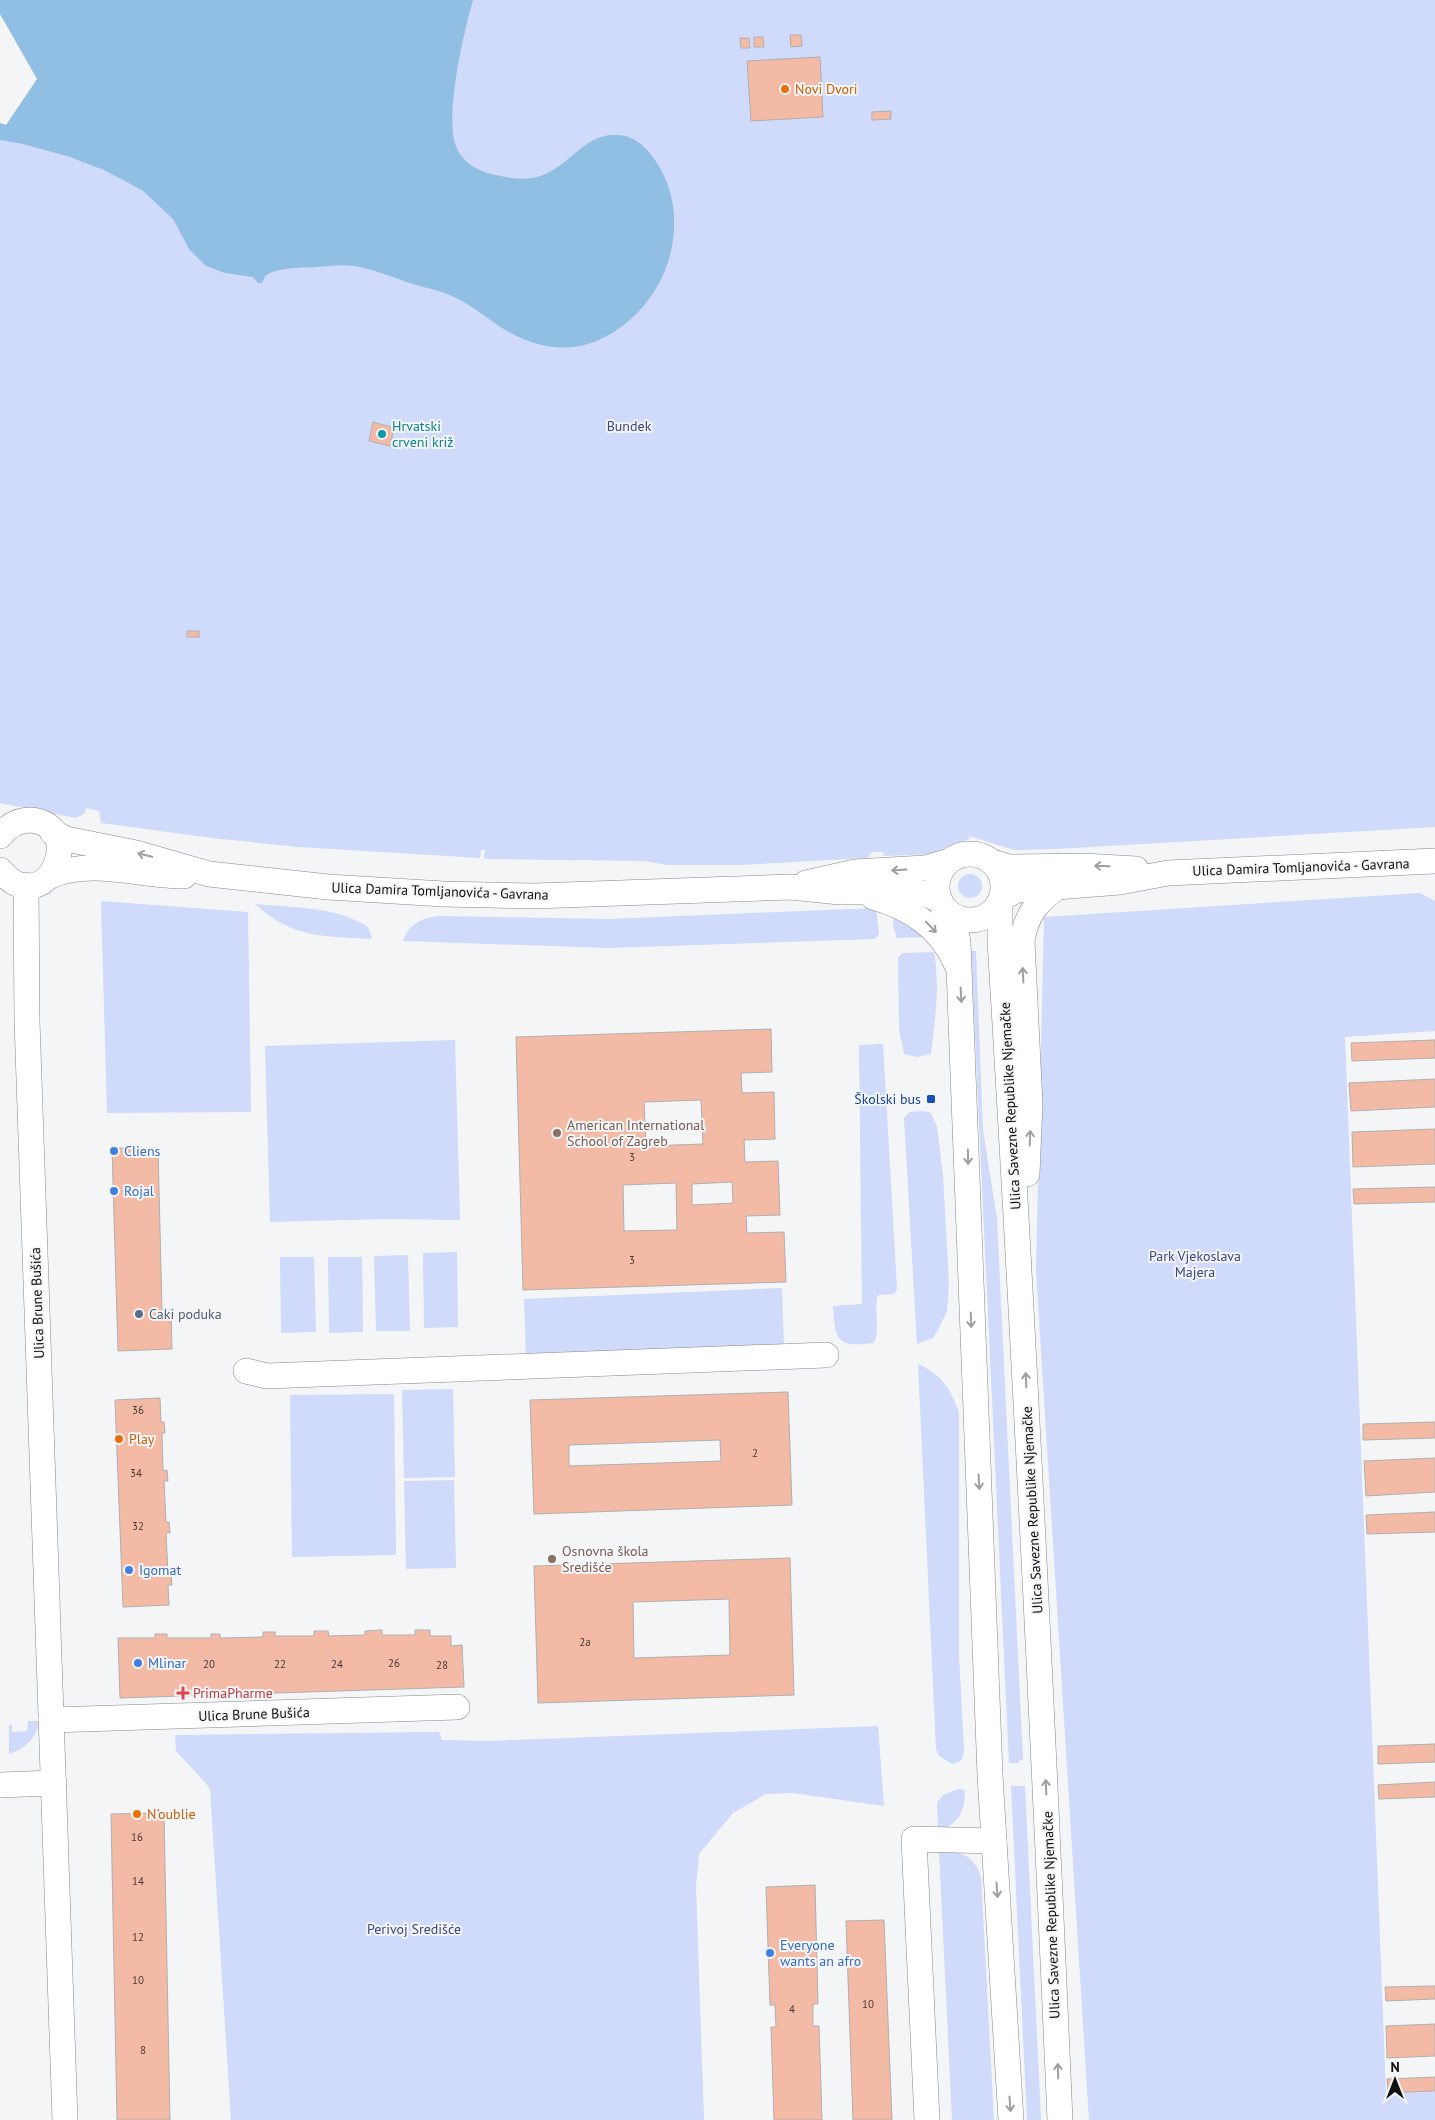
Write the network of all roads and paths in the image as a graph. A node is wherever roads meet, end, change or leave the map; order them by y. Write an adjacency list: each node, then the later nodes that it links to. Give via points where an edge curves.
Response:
1 (4, 829): 2 (street, Ulica Damira Tomljanovića - Gavrana, via 30,820)
2 (52, 832): 8 (street, Ulica Damira Tomljanovića - Gavrana, one-way to 2, via 136,853 66,839); 9 (street, via 60,849 56,868)
3 (946, 862): 4 (street, via 964,854 984,856); 11 (street, Ulica Damira Tomljanovića - Gavrana, one-way to 11, via 925,868 832,876); 15 (street, via 936,882)
4 (992, 862): 7 (street, Ulica Damira Tomljanovića - Gavrana, one-way to 4, via 1083,866 1009,867); 14 (street, via 1001,874)
5 (1435, 862): 7 (street, Ulica Damira Tomljanovića - Gavrana)
6 (0, 870): 10 (street, via 16,883)
7 (1168, 873): 12 (street, Ulica Damira Tomljanovića - Gavrana, via 1120,882)
8 (209, 874): 9 (street, Ulica Damira Tomljanovića - Gavrana, via 160,875 88,868); 11 (street, Ulica Damira Tomljanovića - Gavrana, via 328,886 498,896)
9 (50, 876): 10 (street, Ulica Damira Tomljanovića - Gavrana)
10 (26, 886): 21 (street, Ulica Brune Bušića, via 27,1021)
11 (791, 887): 13 (street, Ulica Damira Tomljanovića - Gavrana)
12 (1058, 887): 14 (street, Ulica Damira Tomljanovića - Gavrana, via 1018,890); 17 (street, one-way to 12, via 1030,1130 1022,941 1028,915 1044,896)
13 (856, 892): 15 (street, Ulica Damira Tomljanovića - Gavrana, via 916,892 927,894); 16 (street, one-way to 16, via 900,906 922,918 946,943)
14 (1001, 899): 15 (street, via 987,916 977,919 963,919); 17 (street, Ulica Savezne Republike Njemačke, via 1000,941)
15 (944, 907): 16 (street, via 957,932)
16 (960, 970): 24 (street, one-way to 24)
17 (1019, 1256): 28 (street, Ulica Savezne Republike Njemačke, one-way to 17)
18 (826, 1355): 19 (street, via 267,1376)
19 (246, 1371)
20 (457, 1707): 21 (street, Ulica Brune Bušića)
21 (51, 1720): 22 (street, Ulica Brune Bušića)
22 (54, 1783): 23 (street); 25 (street, Ulica Brune Bušića)
23 (0, 1785)
24 (994, 1841): 26 (street, via 914,1839); 27 (street, one-way to 27)
25 (65, 2120)
26 (927, 2120)
27 (1011, 2120)
28 (1060, 2120)

